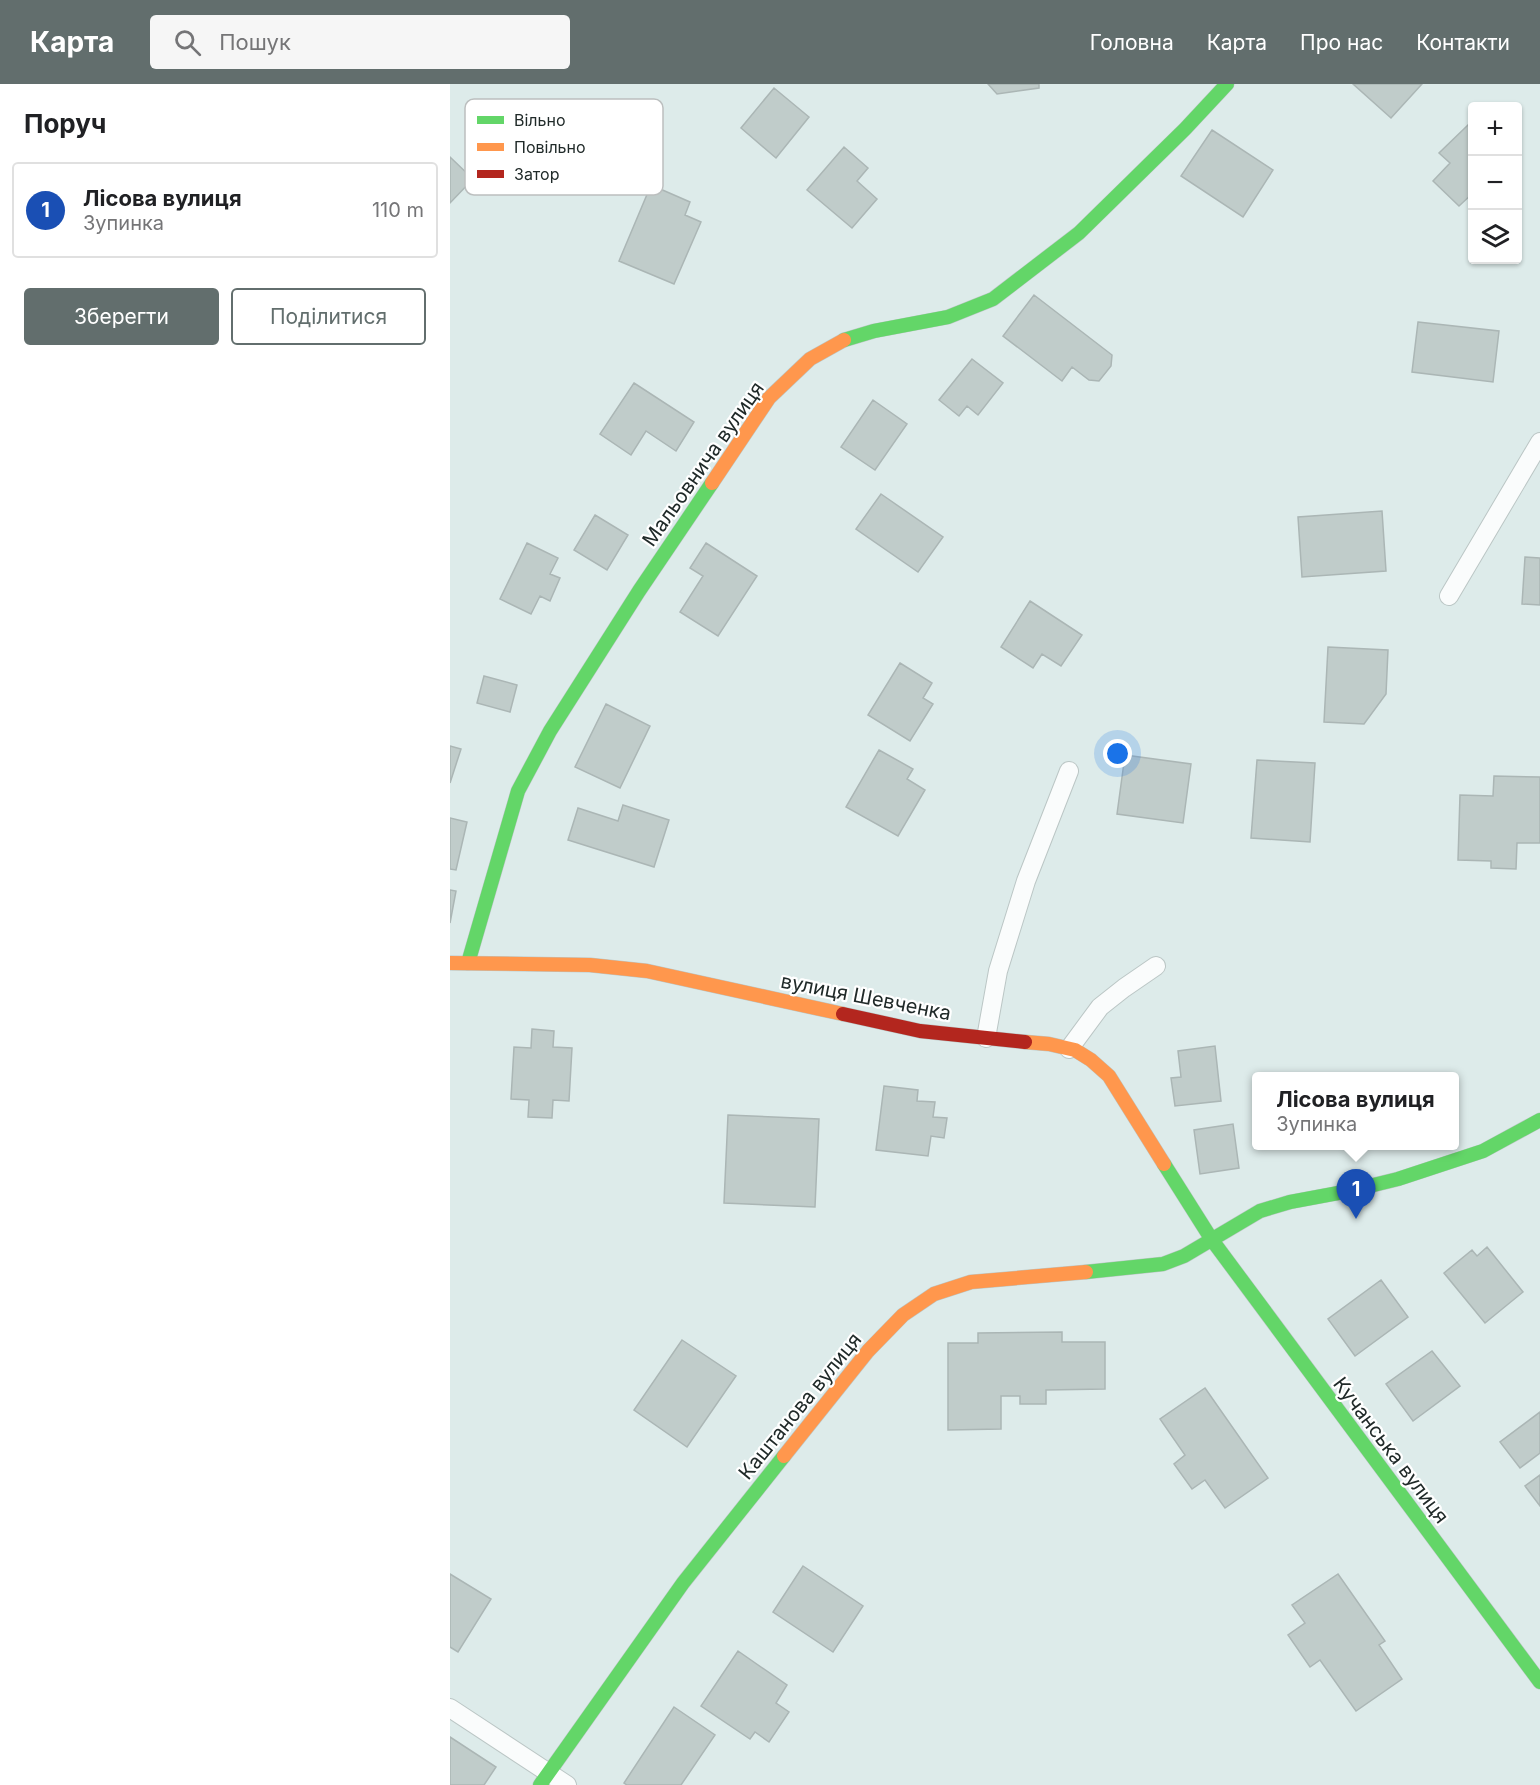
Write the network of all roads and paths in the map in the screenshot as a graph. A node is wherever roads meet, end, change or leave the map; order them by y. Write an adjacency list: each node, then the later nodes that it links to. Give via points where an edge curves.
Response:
1 (1227, 84): 6 (street, Мальовнича вулиця, via 1079,233 993,300 948,317 846,339 810,359 769,398 639,591 550,731 518,791)
2 (1540, 442): 3 (lane)
3 (1449, 596)
4 (1069, 771): 8 (lane, via 1026,881 998,971)
5 (450, 963): 6 (street, вулиця Шевченка)
6 (468, 963): 8 (street, вулиця Шевченка, via 590,965 646,971 921,1031)
7 (1156, 966): 9 (lane, via 1100,1008)
8 (986, 1038): 9 (street, вулиця Шевченка)
9 (1069, 1049): 11 (street, вулиця Шевченка, via 1091,1060 1109,1076)
10 (1540, 1120): 11 (street, Каштанова вулиця, via 1483,1150 1408,1175 1260,1211)
11 (1212, 1240): 12 (street, Кучанська вулиця); 14 (street, Каштанова вулиця, via 1163,1264 971,1282 934,1294 903,1315 868,1350 683,1583)
12 (1540, 1682)
13 (450, 1708): 14 (lane)
14 (544, 1779): 15 (lane)
15 (567, 1785)

